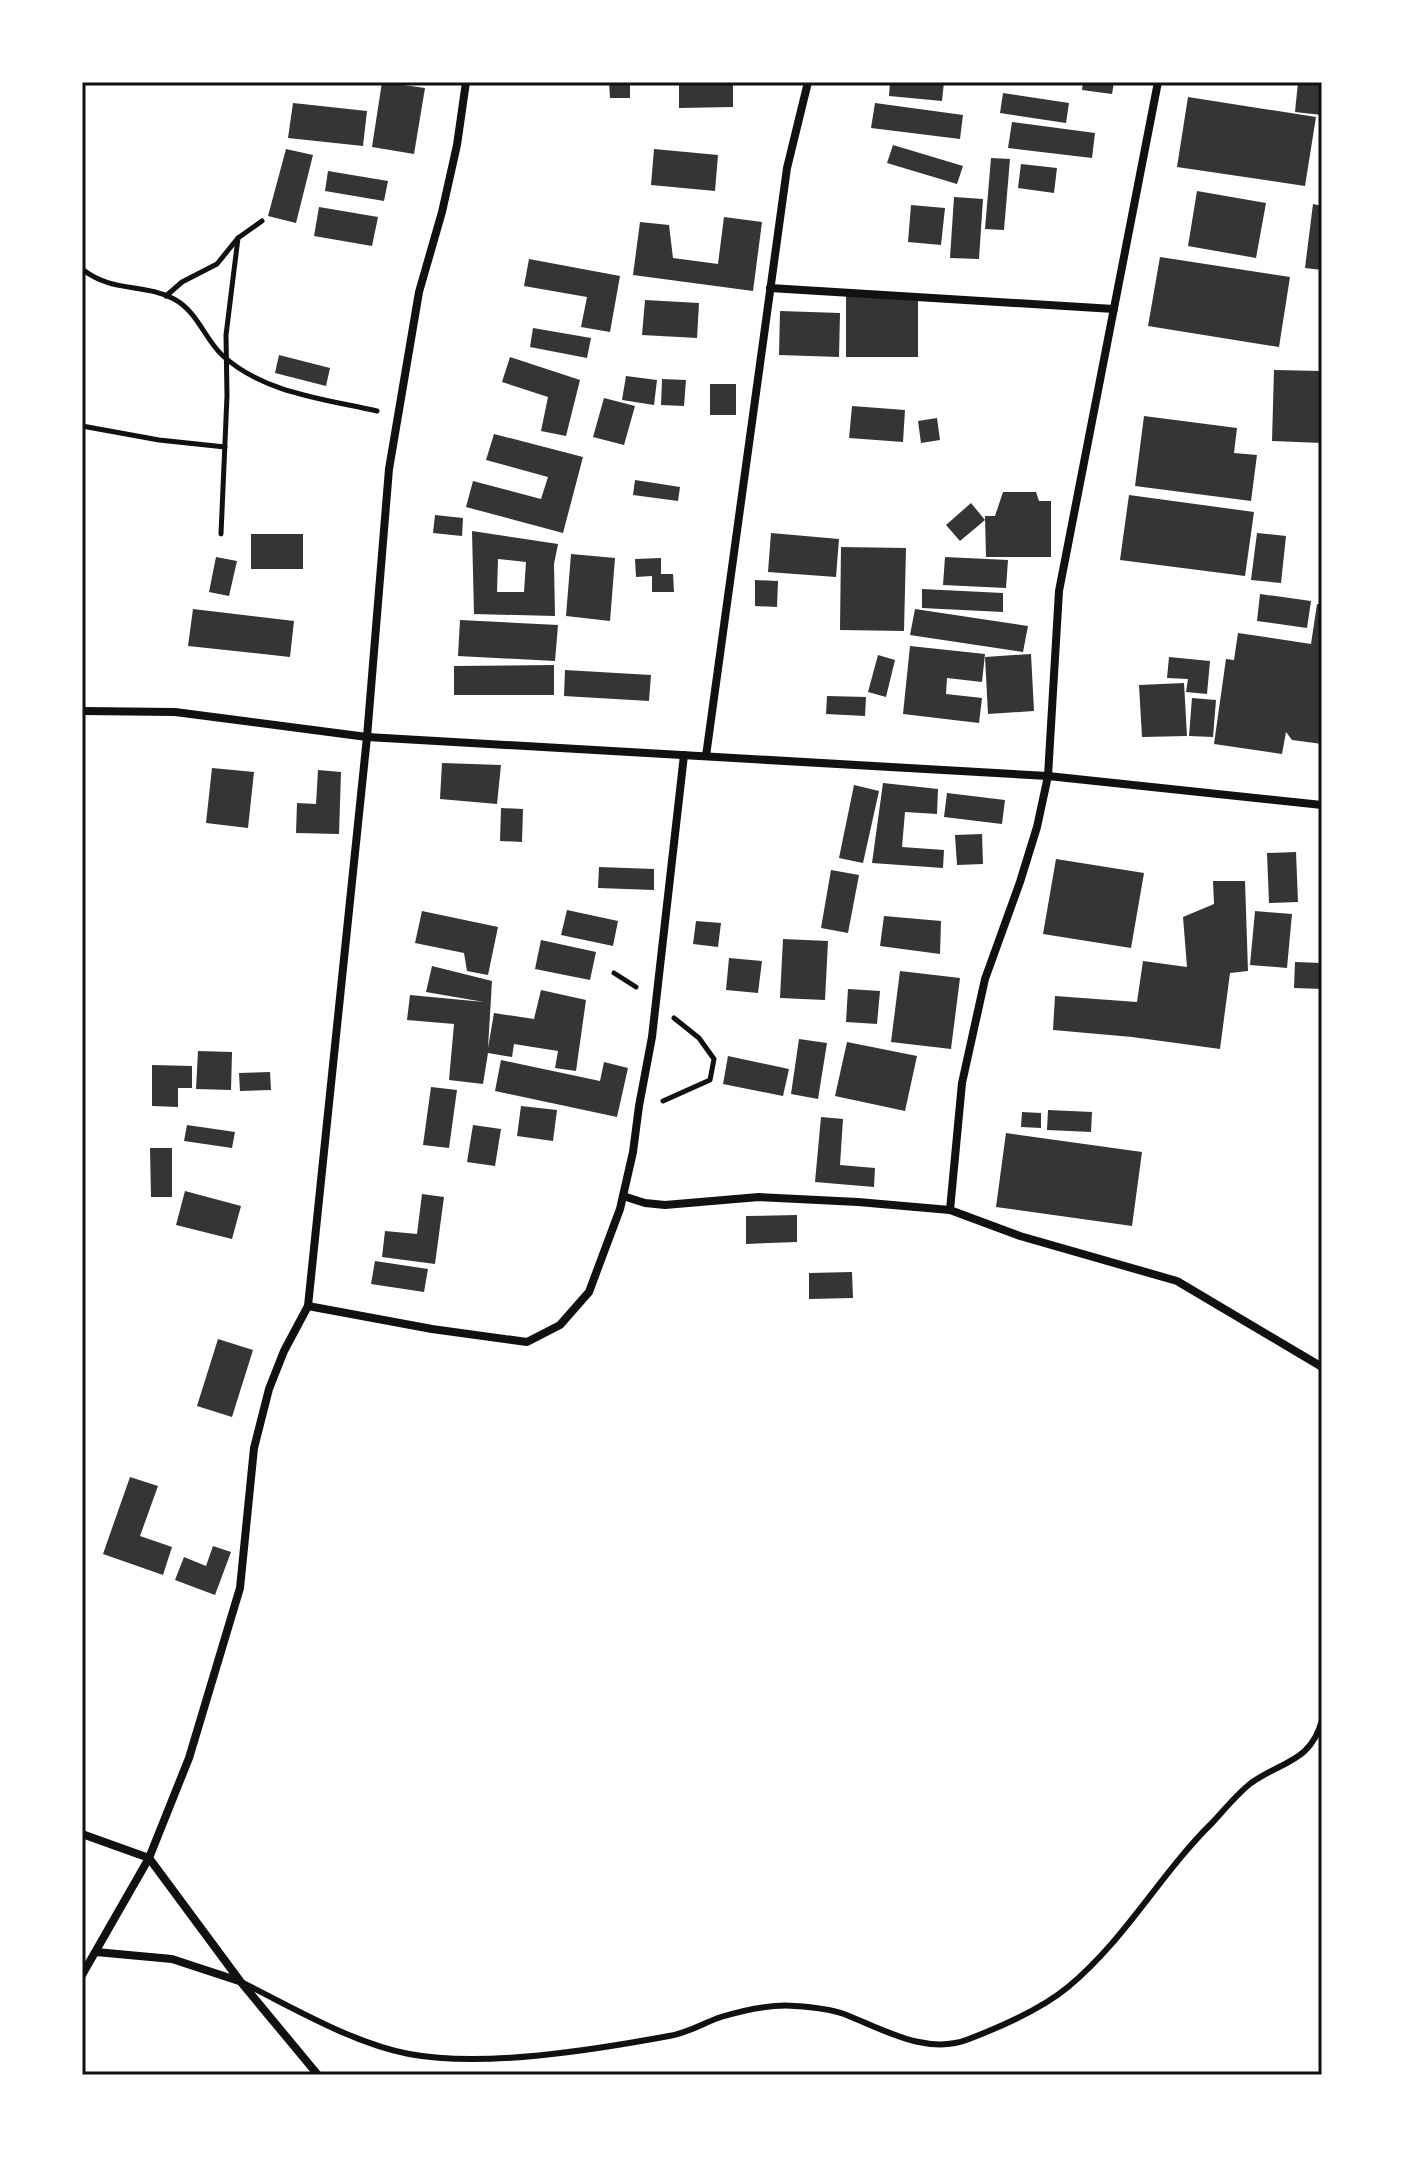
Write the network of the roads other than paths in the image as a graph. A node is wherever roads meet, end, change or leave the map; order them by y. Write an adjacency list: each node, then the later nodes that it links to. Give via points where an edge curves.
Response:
1 (466, 82): 7 (street, via 457,145 419,292 389,469)
2 (808, 82): 4 (street, via 787,168)
3 (1158, 82): 5 (street)
4 (770, 288): 5 (street); 9 (street)
5 (1114, 309): 10 (street, via 1059,591)
6 (82, 711): 7 (street, via 175,712)
7 (367, 737): 8 (street); 14 (street)
8 (684, 755): 9 (street); 12 (street, via 657,1002)
9 (706, 756): 10 (street)
10 (1048, 776): 11 (street); 13 (street, via 1020,882 985,979 962,1083)
11 (1322, 805)
12 (623, 1196): 13 (street, via 665,1205 739,1197); 14 (street, via 589,1292 560,1325 527,1342)
13 (950, 1210): 15 (street, via 1177,1281)
14 (308, 1306): 18 (street, via 269,1389 254,1448 240,1588 189,1758)
15 (1322, 1367)
16 (1322, 1720): 21 (lane, via 1310,1747 1251,1784 1203,1832 1118,1938 1067,1988 965,2041 927,2044 887,2034 841,2013 794,2006 756,2009 682,2034 618,2046 463,2059 407,2054 345,2033)
17 (82, 1834): 18 (street)
18 (149, 1858): 19 (street); 21 (street)
19 (96, 1952): 20 (street); 21 (street, via 172,1959)
20 (82, 1975)
21 (240, 1981): 22 (street)
22 (318, 2075)

